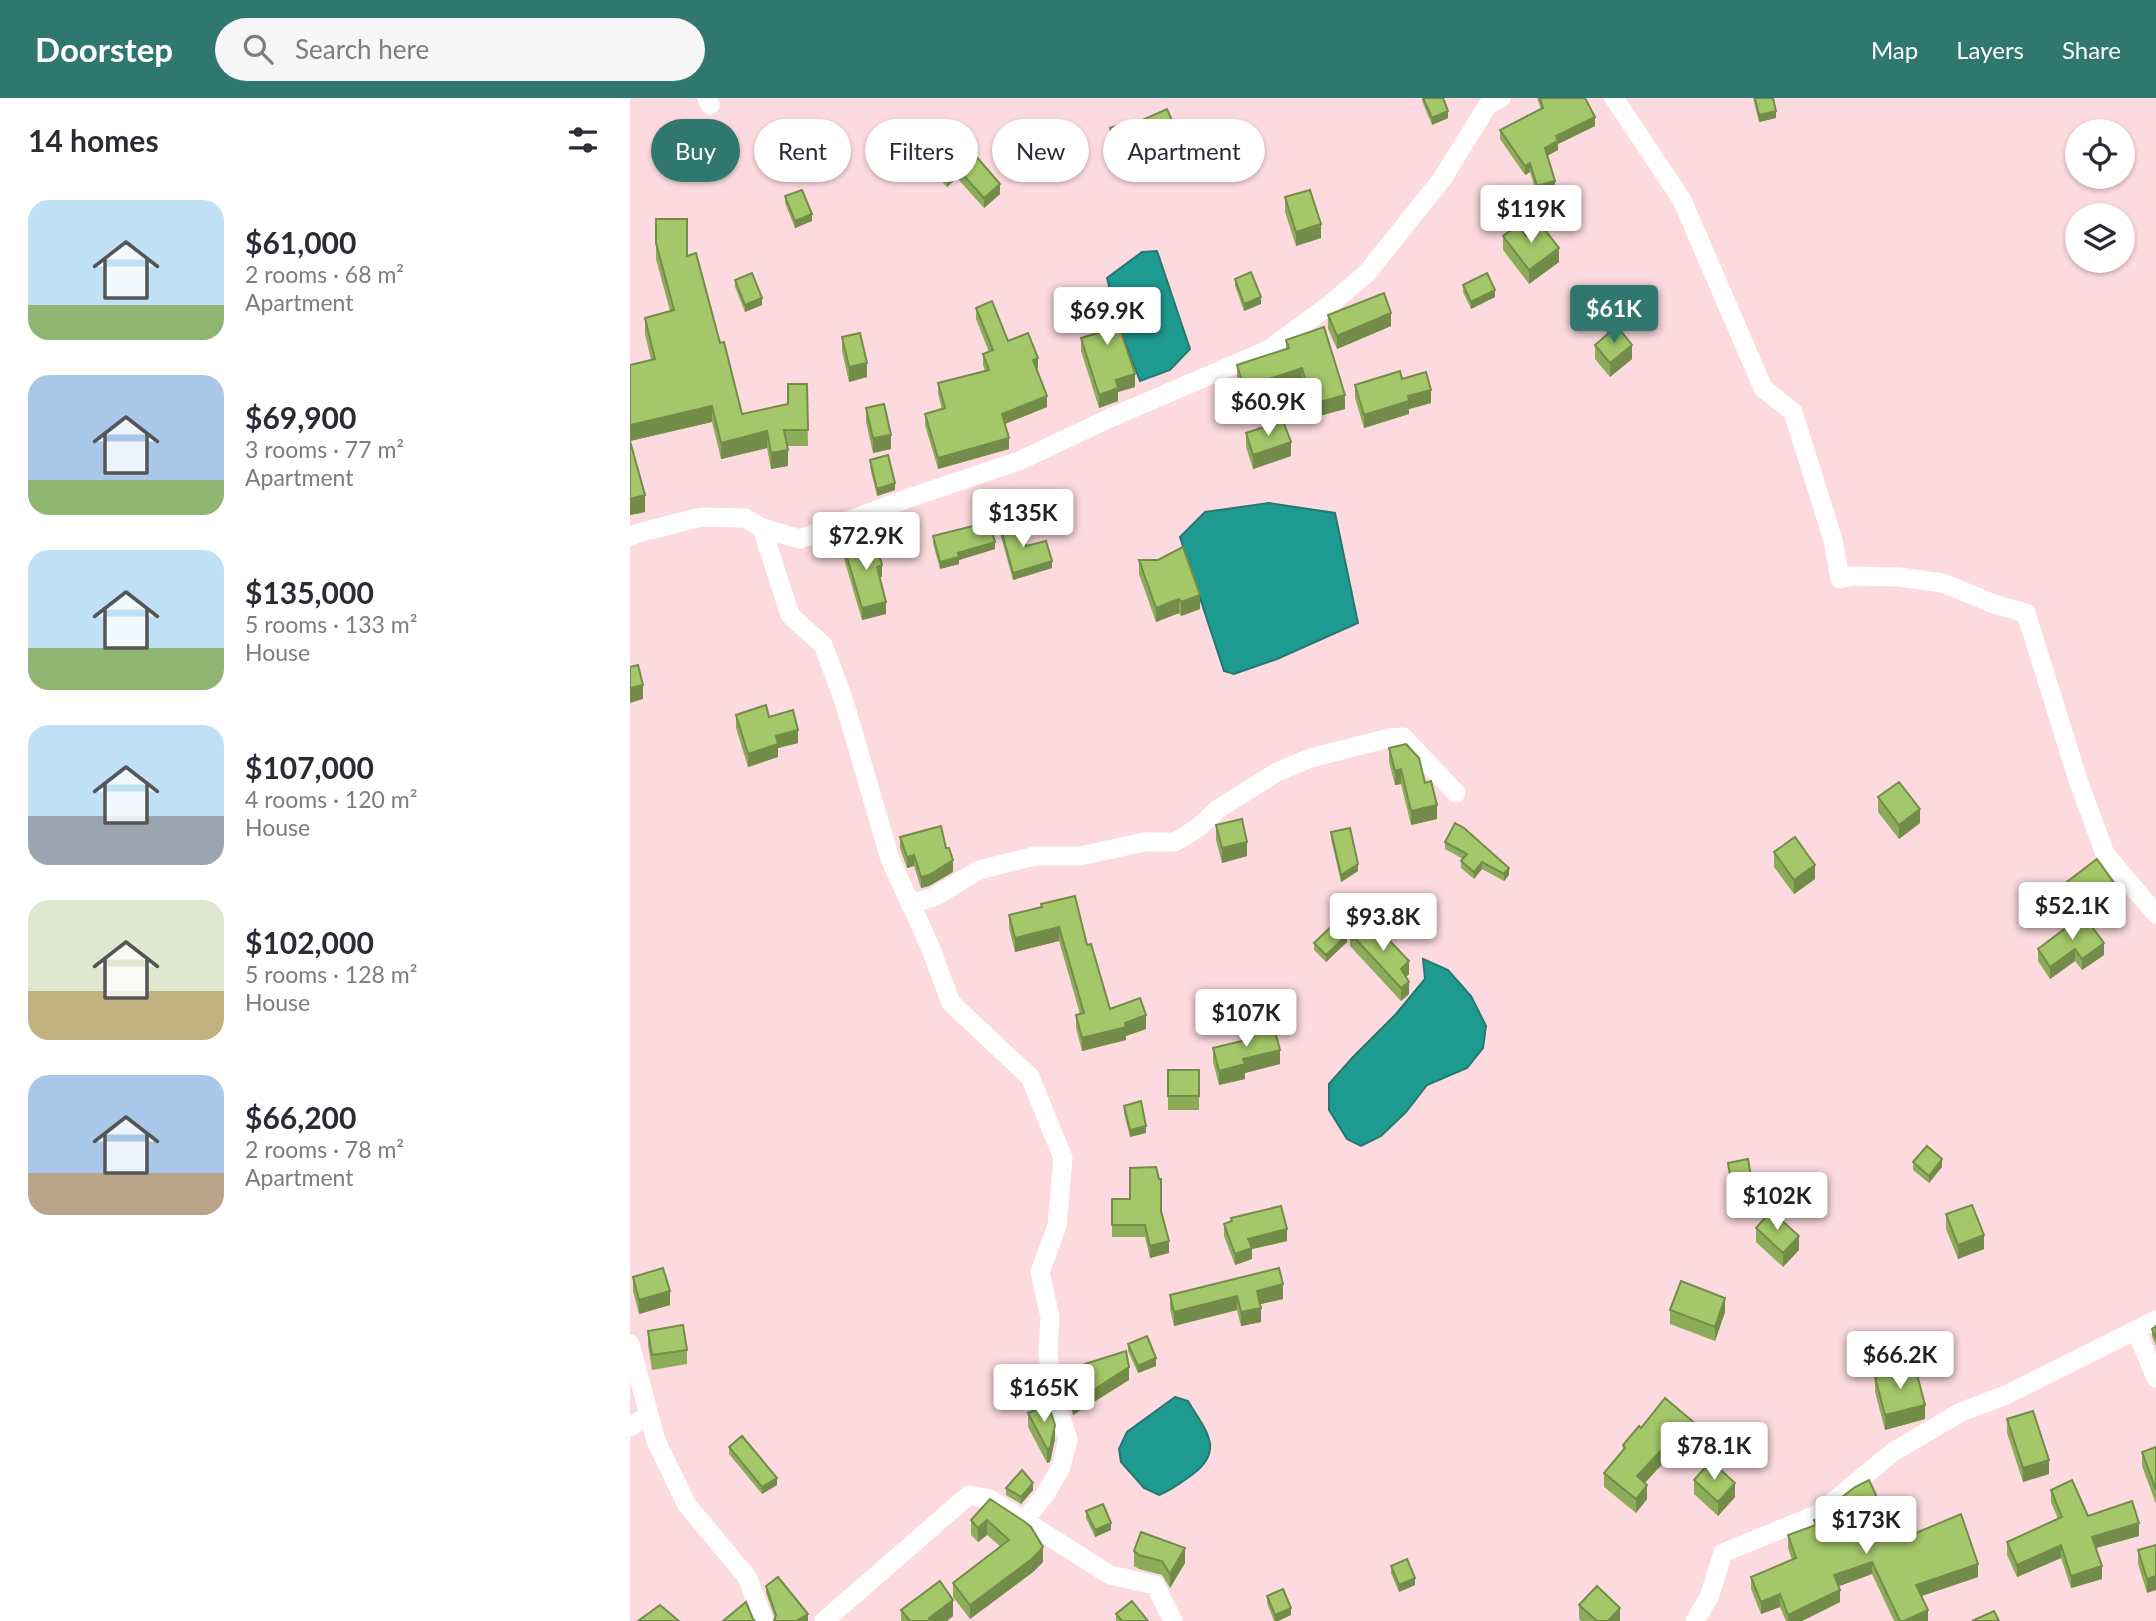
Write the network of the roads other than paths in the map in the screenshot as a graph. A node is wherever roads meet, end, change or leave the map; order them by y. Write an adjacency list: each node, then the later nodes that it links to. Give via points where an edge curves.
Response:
1 (1502, 98): 3 (street, via 1488,105 1442,179 1366,274 1268,350 1019,461 800,539)
2 (1614, 98): 7 (street, via 1682,200 1763,388 1793,412 1833,540 1840,579 1899,577 1943,583 2026,613 2105,854)
3 (762, 528): 4 (street, via 745,518 701,517); 6 (street, via 790,615 823,645 890,859)
4 (630, 537)
5 (1456, 793): 6 (street, via 1403,737 1389,737 1277,772 1175,842 1144,842 1080,856 1035,856 979,870 934,897)
6 (910, 904): 14 (street, via 951,1003 1030,1077 1063,1158 1057,1226 1040,1272 1050,1317 1050,1370 1068,1439 1061,1467)
7 (2156, 914)
8 (2156, 1320): 9 (street)
9 (2136, 1330): 11 (street); 18 (street, via 2006,1395 1961,1412 1893,1452 1818,1514 1723,1553 1709,1597)
10 (630, 1343): 12 (street)
11 (2156, 1378)
12 (649, 1415): 13 (street); 15 (street, via 656,1441 687,1504 747,1577)
13 (630, 1427)
14 (1024, 1521): 16 (street, via 990,1499 969,1495); 17 (street, via 1110,1574 1155,1585)
15 (764, 1621)
16 (824, 1621)
17 (1173, 1621)
18 (1695, 1621)

